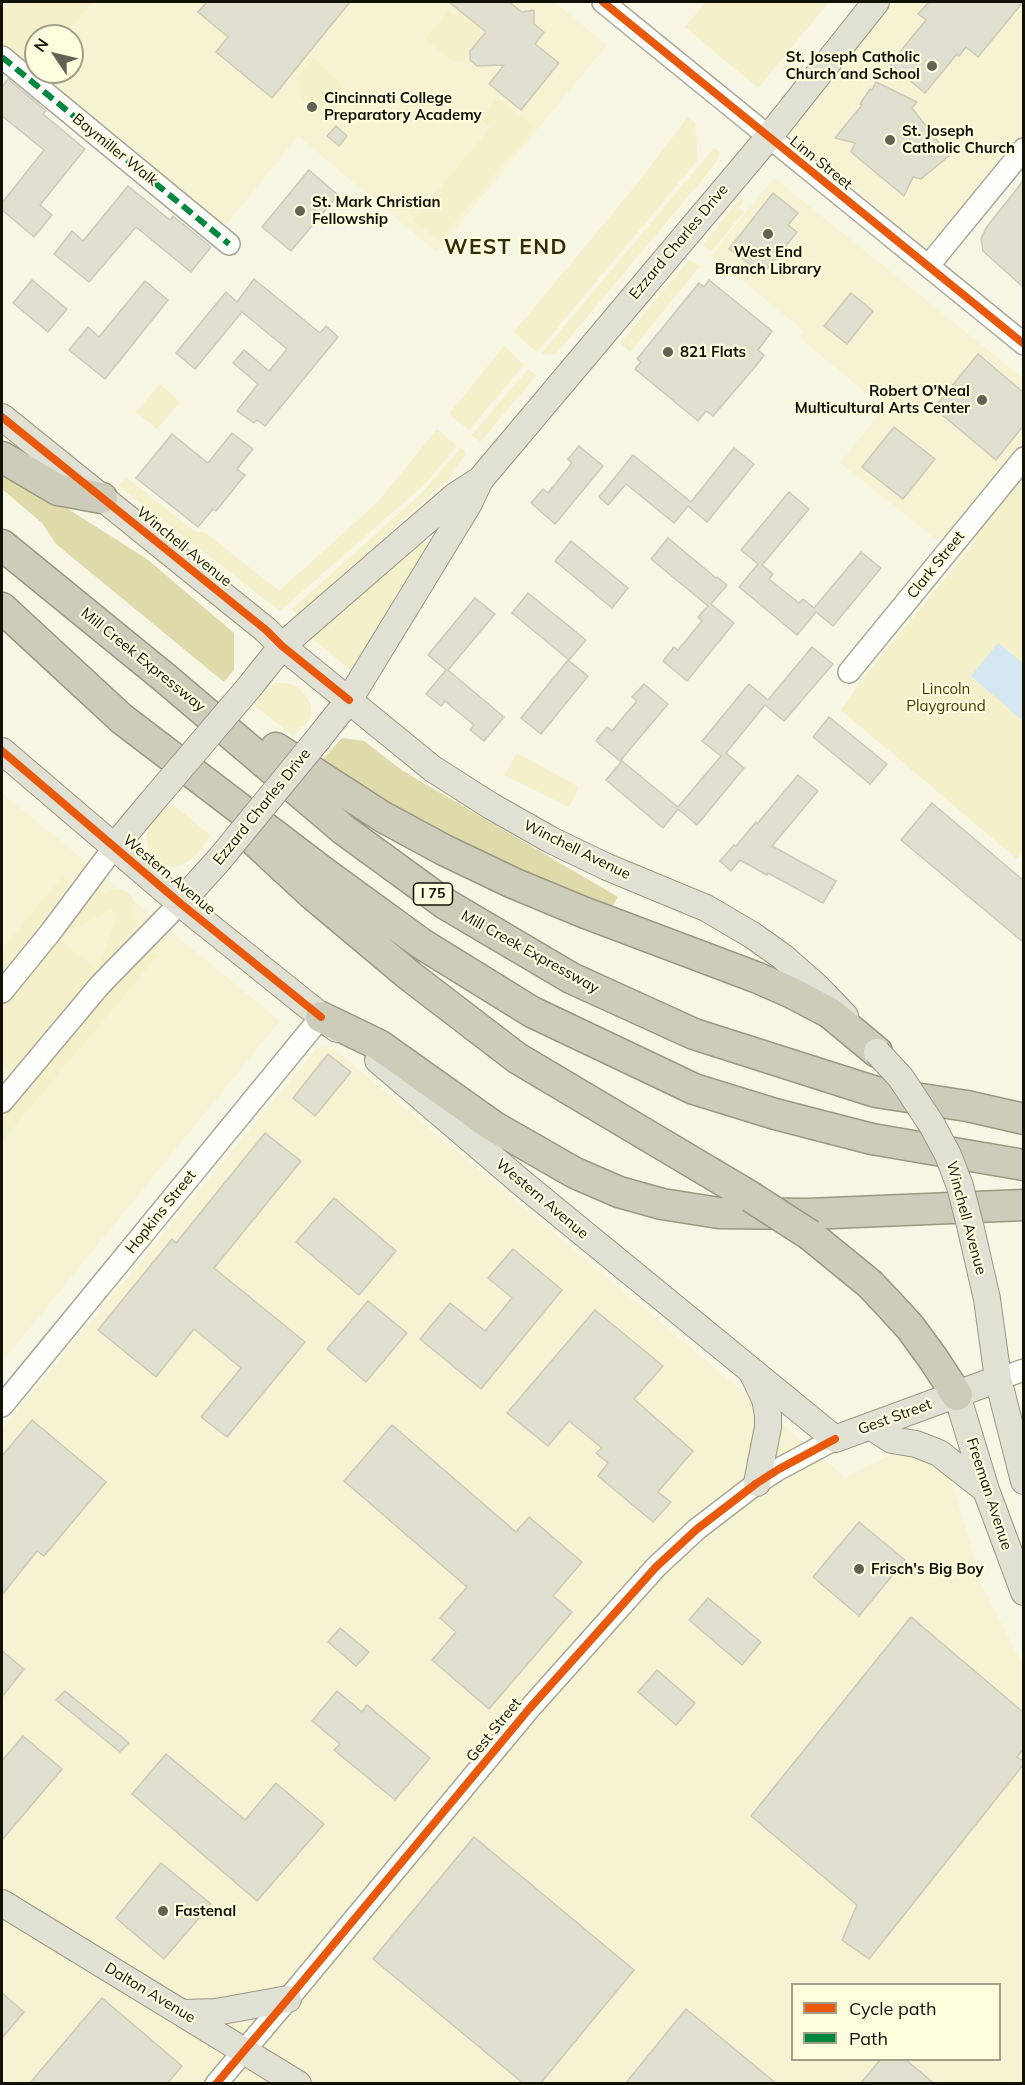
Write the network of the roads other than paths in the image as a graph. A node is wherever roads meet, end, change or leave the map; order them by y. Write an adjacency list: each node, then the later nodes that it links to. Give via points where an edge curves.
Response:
1 (876, 2): 4 (main road, Ezzard Charles Drive)
2 (606, 3): 4 (street, Linn Street)
3 (2, 57): 6 (street, Baymiller Walk)
4 (768, 138): 7 (street, Linn Street); 12 (main road, Ezzard Charles Drive)
5 (1023, 149): 7 (street)
6 (229, 244)
7 (929, 265): 8 (street, Linn Street)
8 (1023, 344)
9 (2, 417): 13 (main road, Winchell Avenue)
10 (2, 457): 13 (highway, via 58,490)
11 (1023, 458): 17 (street, Clark Street)
12 (480, 480): 16 (main road, Ezzard Charles Drive, via 447,503); 19 (main road, Ezzard Charles Drive)
13 (102, 498): 16 (main road, Winchell Avenue)
14 (2, 545): 18 (highway, Mill Creek Expressway / I 75)
15 (2, 608): 20 (highway)
16 (282, 646): 19 (main road, Winchell Avenue); 22 (main road, Ezzard Charles Drive, bridge)
17 (849, 672)
18 (165, 678): 26 (highway, via 383,817 444,850 533,892 792,993 830,1013); 28 (highway, Mill Creek Expressway / I 75, via 344,830 444,903 571,978 694,1034 876,1092)
19 (349, 700): 23 (main road, Ezzard Charles Drive, bridge); 26 (main road, Winchell Avenue, via 433,769 491,806 551,840 706,908 752,935 817,987)
20 (122, 719): 29 (highway, via 422,944 532,1012 704,1092 872,1139); 34 (highway, bridge, via 311,893 473,1025 517,1058 810,1235 888,1302 916,1334)
21 (2, 751): 22 (main road, Western Avenue)
22 (115, 846): 23 (main road, Western Avenue); 24 (street, Ezzard Charles Drive)
23 (180, 903): 25 (main road, Western Avenue); 27 (street, Ezzard Charles Drive, via 100,986)
24 (2, 992)
25 (321, 1017): 30 (highway, via 379,1045 493,1126 574,1173 662,1204 719,1213 808,1214); 32 (main road, Western Avenue, via 397,1075); 35 (street, Hopkins Street)
26 (877, 1052): 33 (main road, Winchell Avenue, bridge, via 901,1078 932,1125 960,1186 987,1299)
27 (2, 1102)
28 (1023, 1119)
29 (1023, 1165)
30 (1023, 1205)
31 (1023, 1371): 33 (street, Gest Street)
32 (753, 1374): 38 (main road, Western Avenue); 41 (main road, via 768,1415)
33 (998, 1379): 34 (main road, Gest Street); 39 (main road)
34 (957, 1395): 37 (main road, Gest Street); 42 (main road, Freeman Avenue)
35 (2, 1406)
36 (1023, 1418): 39 (main road)
37 (870, 1426): 38 (main road, Gest Street); 42 (main road, via 892,1440 939,1453)
38 (835, 1439): 41 (street, Gest Street)
39 (1014, 1450): 40 (main road)
40 (1023, 1481)
41 (757, 1483): 45 (street, Gest Street, via 697,1529 629,1595)
42 (986, 1491): 43 (main road, Freeman Avenue)
43 (1023, 1592)
44 (2, 1903): 46 (main road, Dalton Avenue)
45 (288, 1999): 46 (main road, via 216,2012); 47 (street, Gest Street)
46 (183, 2013): 47 (main road, Dalton Avenue)
47 (245, 2049): 48 (street, Gest Street); 49 (main road, Dalton Avenue)
48 (216, 2084)
49 (298, 2084)

